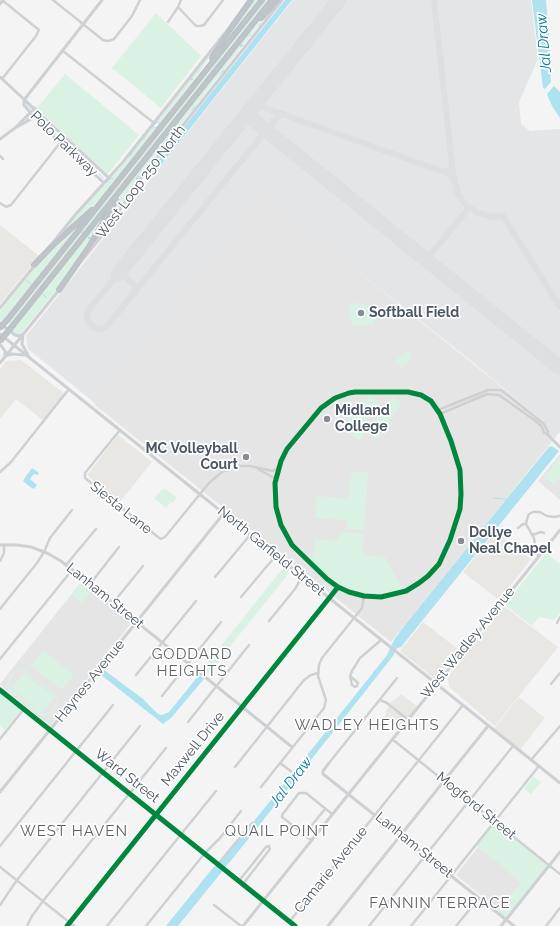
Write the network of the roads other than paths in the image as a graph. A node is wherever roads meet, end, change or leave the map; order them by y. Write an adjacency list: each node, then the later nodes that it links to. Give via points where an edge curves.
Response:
1 (3, 0): 12 (street); 19 (street, via 39,30)
2 (53, 0): 15 (street)
3 (102, 0): 15 (street)
4 (140, 0): 15 (street, via 132,16 108,42)
5 (181, 0): 13 (street)
6 (223, 0): 13 (street, via 204,25 200,26 196,26)
7 (251, 0): 18 (highway); 25 (street, West Loop 250 North)
8 (262, 0): 18 (highway)
9 (272, 0): 16 (highway)
10 (278, 0): 16 (highway)
11 (282, 0): 37 (street, West Loop 250 North, via 138,182 109,226)
12 (0, 4)
13 (178, 7): 14 (street)
14 (168, 22)
15 (84, 25): 17 (street)
16 (238, 43): 33 (highway)
17 (63, 51): 20 (street); 25 (street)
18 (204, 71): 34 (highway)
19 (1, 78): 20 (street)
20 (24, 100): 21 (street, Polo Parkway); 23 (street, Polo Parkway, via 24,105)
21 (35, 108): 22 (street, Polo Parkway); 23 (street)
22 (38, 112): 24 (street); 31 (street, Polo Parkway)
23 (30, 113): 24 (street, Polo Parkway); 26 (street)
24 (33, 116): 26 (street); 28 (street, Polo Parkway)
25 (154, 123): 31 (street, West Loop 250 North)
26 (15, 128): 27 (street)
27 (0, 139)
28 (60, 143): 32 (street, Polo Parkway); 35 (street, via 9,206)
29 (0, 156): 30 (street)
30 (3, 159)
31 (109, 178): 32 (street, West Loop 250 North)
32 (104, 183): 36 (street, West Loop 250 North)
33 (124, 185): 37 (highway, via 89,247); 43 (highway, bridge)
34 (107, 195): 36 (highway); 40 (highway, bridge)
35 (0, 203)
36 (34, 265): 38 (street, West Loop 250 North)
37 (59, 290): 42 (street, West Loop 250 North)
38 (0, 308)
39 (0, 323): 42 (street, via 15,335)
40 (0, 328)
41 (0, 334): 45 (street, North Garfield Street)
42 (23, 334): 45 (street, West Loop 250 North); 48 (street, via 22,344)
43 (0, 341)
44 (0, 344): 47 (street, via 4,348)
45 (14, 345): 46 (street, North Garfield Street); 47 (street, West Loop 250 North)
46 (26, 355): 47 (street); 48 (street, North Garfield Street)
47 (5, 356): 49 (street, West Loop 250 North)
48 (29, 358): 50 (street, North Garfield Street)
49 (0, 363)
50 (69, 390): 54 (street, North Garfield Street); 59 (street)
51 (521, 405): 52 (street); 53 (street, via 501,390 494,389); 55 (street, via 544,424)
52 (518, 408): 53 (street, via 499,395 487,394); 55 (street, via 537,422)
53 (439, 412): 57 (street, via 431,401 410,392 364,392 335,398 321,408 287,449); 88 (street, via 461,479 460,508 450,540 439,564 419,583 393,595)
54 (120, 430): 61 (street, North Garfield Street); 61 (street, Siesta Lane, via 85,473 85,478 158,538 165,537)
55 (547, 434): 56 (street)
56 (560, 447)
57 (279, 467): 58 (street, Siesta Lane, via 273,471); 60 (street)
58 (258, 468): 60 (street, Siesta Lane); 61 (street, Siesta Lane, via 245,466 228,469 213,478)
59 (0, 472)
60 (276, 479): 87 (street, via 276,507 284,533 310,563)
61 (200, 494): 63 (street, North Garfield Street)
62 (72, 510): 77 (street, via 50,538)
63 (224, 513): 70 (street, North Garfield Street); 97 (street, Haynes Avenue)
64 (560, 516): 65 (street, via 533,512 529,514)
65 (526, 524): 67 (street); 71 (street)
66 (96, 528): 81 (street)
67 (518, 528)
68 (560, 530): 72 (street, West Wadley Avenue)
69 (544, 533): 71 (street)
70 (250, 535): 78 (street, North Garfield Street); 84 (street)
71 (532, 535): 79 (street, via 534,551)
72 (556, 535): 73 (street); 79 (street, West Wadley Avenue)
73 (560, 539)
74 (0, 545): 75 (street, Lanham Street)
75 (4, 545): 77 (street, Lanham Street, via 28,546); 80 (street, via 4,554)
76 (119, 547): 86 (street)
77 (44, 552): 81 (street, Lanham Street); 93 (street)
78 (276, 556): 85 (street, North Garfield Street); 89 (street)
79 (539, 556): 110 (street, West Wadley Avenue)
80 (0, 561)
81 (66, 565): 83 (street, Lanham Street)
82 (143, 566): 92 (street)
83 (72, 570): 86 (street, Lanham Street); 103 (street)
84 (215, 577)
85 (302, 577): 90 (street, North Garfield Street); 96 (street)
86 (90, 584): 92 (street, Lanham Street)
87 (338, 587): 88 (street); 90 (street, Maxwell Drive)
88 (364, 596): 95 (street, via 362,608)
89 (241, 597)
90 (329, 599): 95 (street, North Garfield Street); 118 (street, Maxwell Drive)
91 (196, 601): 101 (street)
92 (113, 603): 97 (street, Lanham Street)
93 (0, 609)
94 (560, 617): 99 (street)
95 (354, 619): 100 (street, North Garfield Street); 105 (street, via 322,658)
96 (269, 621)
97 (137, 622): 101 (street, Lanham Street); 126 (street, Haynes Avenue)
98 (221, 622): 104 (street)
99 (556, 623)
100 (381, 640): 108 (street, via 360,658); 110 (street, North Garfield Street)
101 (163, 643): 104 (street, Lanham Street); 107 (street)
102 (250, 645): 112 (street)
103 (0, 659)
104 (188, 663): 112 (street, Lanham Street); 114 (street)
105 (318, 673): 125 (street, via 304,680); 130 (street, via 326,695 326,704)
106 (560, 673): 111 (street)
107 (136, 675)
108 (350, 676)
109 (397, 678): 115 (street)
110 (436, 684): 117 (street, North Garfield Street); 120 (street, West Wadley Avenue)
111 (551, 684)
112 (216, 686): 118 (street, Lanham Street); 121 (street)
113 (0, 690): 119 (street, Ward Street)
114 (162, 696)
115 (380, 700): 120 (street); 136 (street)
116 (113, 705): 132 (street)
117 (463, 706): 123 (street, North Garfield Street); 133 (street, Camarie Avenue)
118 (242, 707): 125 (street, Lanham Street); 151 (street, Maxwell Drive)
119 (24, 709): 126 (street, Ward Street); 127 (street)
120 (407, 719): 128 (street, West Wadley Avenue)
121 (188, 722)
122 (140, 726): 139 (street)
123 (488, 726): 129 (street, North Garfield Street); 141 (street)
124 (560, 726): 134 (street)
125 (267, 727): 130 (street, Lanham Street); 138 (street)
126 (50, 730): 132 (street, Ward Street); 145 (street, Haynes Avenue)
127 (0, 739)
128 (392, 739): 133 (street, Mogford Street); 147 (street, West Wadley Avenue)
129 (514, 746): 134 (street, North Garfield Street); 148 (street)
130 (292, 747): 135 (street)
131 (166, 748): 146 (street)
132 (77, 751): 139 (street, Ward Street); 160 (street)
133 (419, 760): 141 (street, Mogford Street); 153 (street, Camarie Avenue)
134 (531, 760): 137 (street, North Garfield Street)
135 (280, 763): 140 (street); 143 (street)
136 (329, 763): 147 (street, Lanham Street, via 323,774)
137 (539, 766): 142 (street, North Garfield Street); 154 (street)
138 (235, 767)
139 (103, 772): 146 (street, Ward Street); 169 (street)
140 (292, 772)
141 (444, 781): 148 (street, Mogford Street); 158 (street)
142 (560, 783)
143 (261, 787)
144 (216, 790): 156 (street)
145 (0, 792)
146 (130, 793): 151 (street, Ward Street); 174 (street)
147 (348, 793): 152 (street, West Wadley Avenue); 153 (street, Lanham Street)
148 (469, 801): 154 (street, Mogford Street); 163 (street)
149 (325, 809): 152 (street); 157 (street); 157 (street, via 306,793 299,794 282,815)
150 (241, 811): 162 (street, via 220,838)
151 (156, 814): 156 (street, Ward Street); 180 (street, Maxwell Drive)
152 (332, 814): 159 (street, West Wadley Avenue)
153 (375, 815): 158 (street, Lanham Street); 179 (street, Camarie Avenue)
154 (495, 822): 165 (street, Mogford Street); 168 (street)
155 (252, 823): 164 (street)
156 (180, 834): 162 (street, Ward Street); 183 (street)
157 (304, 835): 159 (street)
158 (401, 835): 163 (street, Lanham Street); 187 (street)
159 (311, 840): 173 (street, West Wadley Avenue)
160 (0, 846)
161 (560, 852): 165 (street)
162 (204, 853): 164 (street, Ward Street); 184 (street)
163 (426, 855): 168 (street, Lanham Street); 188 (street)
164 (218, 864): 170 (street, Ward Street)
165 (549, 865): 167 (street, Mogford Street); 178 (street)
166 (0, 867): 169 (street)
167 (560, 874)
168 (451, 876): 172 (street, Lanham Street); 189 (street)
169 (17, 880): 174 (street); 175 (street)
170 (239, 881): 171 (street, Ward Street); 171 (street, via 269,846 270,849)
171 (243, 884): 173 (street, Ward Street)
172 (479, 898): 178 (street, Lanham Street); 190 (street)
173 (263, 900): 179 (street, Ward Street); 185 (street, West Wadley Avenue)
174 (43, 902): 180 (street); 181 (street)
175 (0, 905)
176 (214, 905): 185 (street)
177 (560, 908): 193 (street)
178 (506, 919): 191 (street); 192 (street, Lanham Street)
179 (290, 921): 186 (street, Ward Street)
180 (68, 924): 182 (street)
181 (27, 926)
182 (74, 926)
183 (107, 926)
184 (146, 926)
185 (242, 926)
186 (295, 926)
187 (328, 926)
188 (369, 926)
189 (411, 926)
190 (456, 926)
191 (500, 926)
192 (514, 926)
193 (546, 926)

